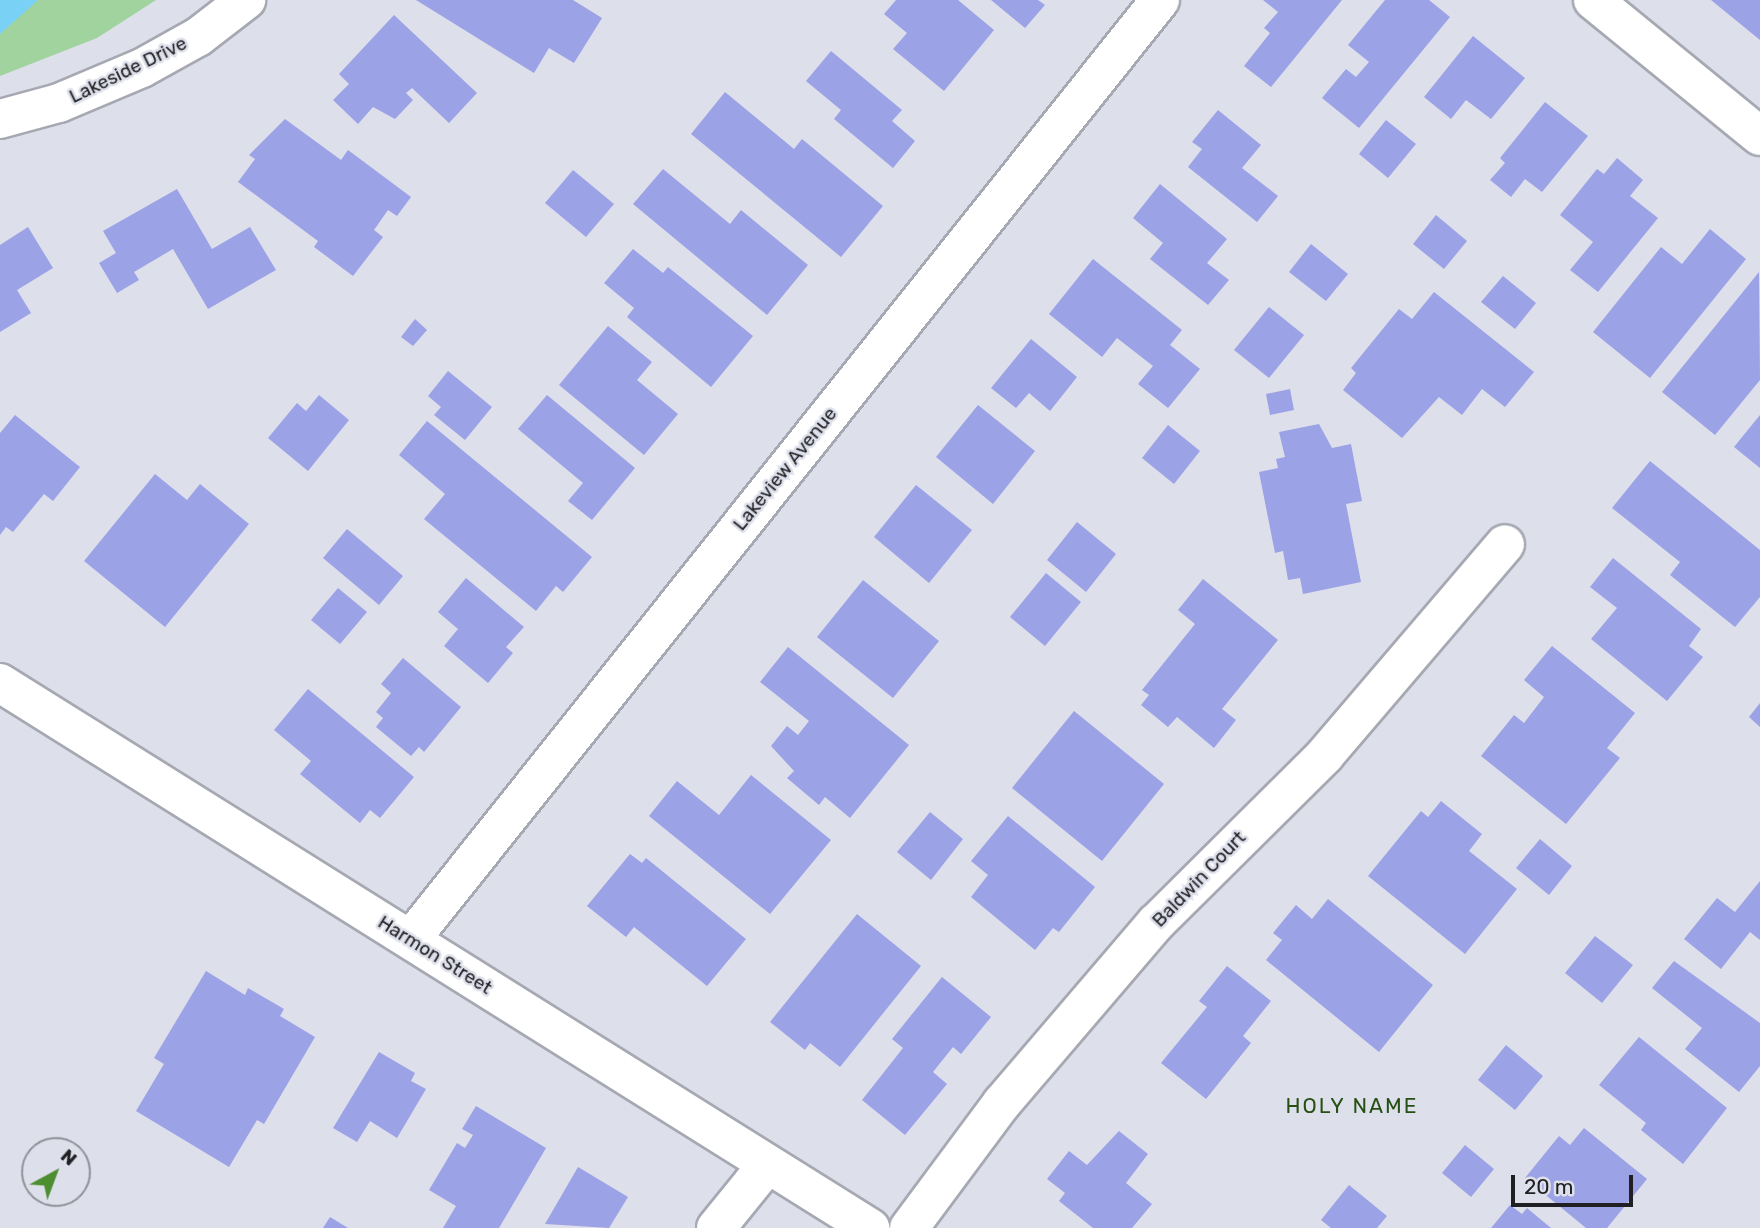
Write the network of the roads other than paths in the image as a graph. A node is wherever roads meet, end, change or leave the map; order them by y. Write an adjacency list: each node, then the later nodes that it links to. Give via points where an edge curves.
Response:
1 (246, 0): 4 (street, Lakeside Drive, via 198,37 142,68 59,103)
2 (1160, 0): 8 (street, Lakeview Avenue)
3 (1593, 0): 5 (street)
4 (0, 119)
5 (1760, 136)
6 (1505, 544): 12 (street, Baldwin Court, via 1325,755 1156,923 1002,1103)
7 (0, 683): 8 (street, Harmon Street)
8 (411, 939): 9 (street, Harmon Street)
9 (766, 1165): 10 (street); 11 (street, Harmon Street)
10 (716, 1228)
11 (870, 1228)
12 (909, 1228)

